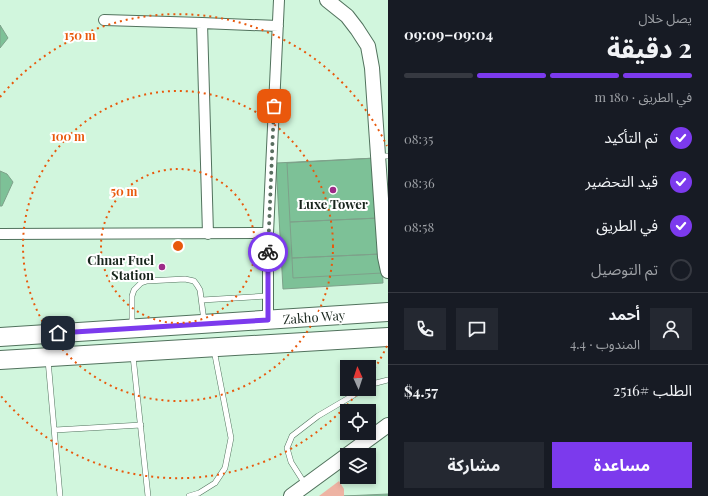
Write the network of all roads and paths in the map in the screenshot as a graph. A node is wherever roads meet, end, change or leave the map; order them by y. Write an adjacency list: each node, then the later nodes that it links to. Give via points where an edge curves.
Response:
1 (279, 0): 6 (street)
2 (327, 0): 12 (street, via 348,16 368,46 372,68)
3 (340, 0): 7 (street, via 354,11 374,41 379,62)
4 (104, 20): 5 (street)
5 (202, 24): 6 (street); 11 (street)
6 (278, 26): 9 (street)
7 (387, 156): 8 (street)
8 (388, 202)
9 (268, 233): 11 (street); 13 (street)
10 (0, 234): 11 (street)
11 (208, 234)
12 (388, 271)
13 (268, 296): 14 (lane); 17 (street)
14 (202, 300): 18 (lane); 20 (lane, via 197,285 190,280 141,283 132,296)
15 (388, 300): 16 (street)
16 (381, 312): 17 (highway, Zakho Way)
17 (268, 320): 18 (highway, Zakho Way)
18 (202, 324): 19 (highway, Zakho Way); 23 (highway, via 195,327 191,334 194,342)
19 (161, 326): 20 (highway, Zakho Way); 24 (highway, via 169,330 172,339)
20 (132, 329): 21 (highway, Zakho Way)
21 (0, 337)
22 (388, 337): 23 (highway, Zakho Way)
23 (207, 347): 24 (highway, Zakho Way); 37 (lane, via 231,438 225,468 215,483 199,493)
24 (163, 349): 25 (highway, Zakho Way)
25 (132, 351): 26 (highway, Zakho Way); 31 (lane)
26 (48, 357): 27 (highway, Zakho Way); 33 (lane)
27 (0, 360)
28 (388, 380): 29 (lane)
29 (376, 383)
30 (352, 396): 34 (lane, via 318,416 292,436 288,448 291,462)
31 (141, 425): 33 (lane); 36 (lane)
32 (388, 425): 34 (street)
33 (55, 430): 35 (lane)
34 (306, 485): 38 (street)
35 (60, 496)
36 (148, 496)
37 (188, 496)
38 (291, 496)

